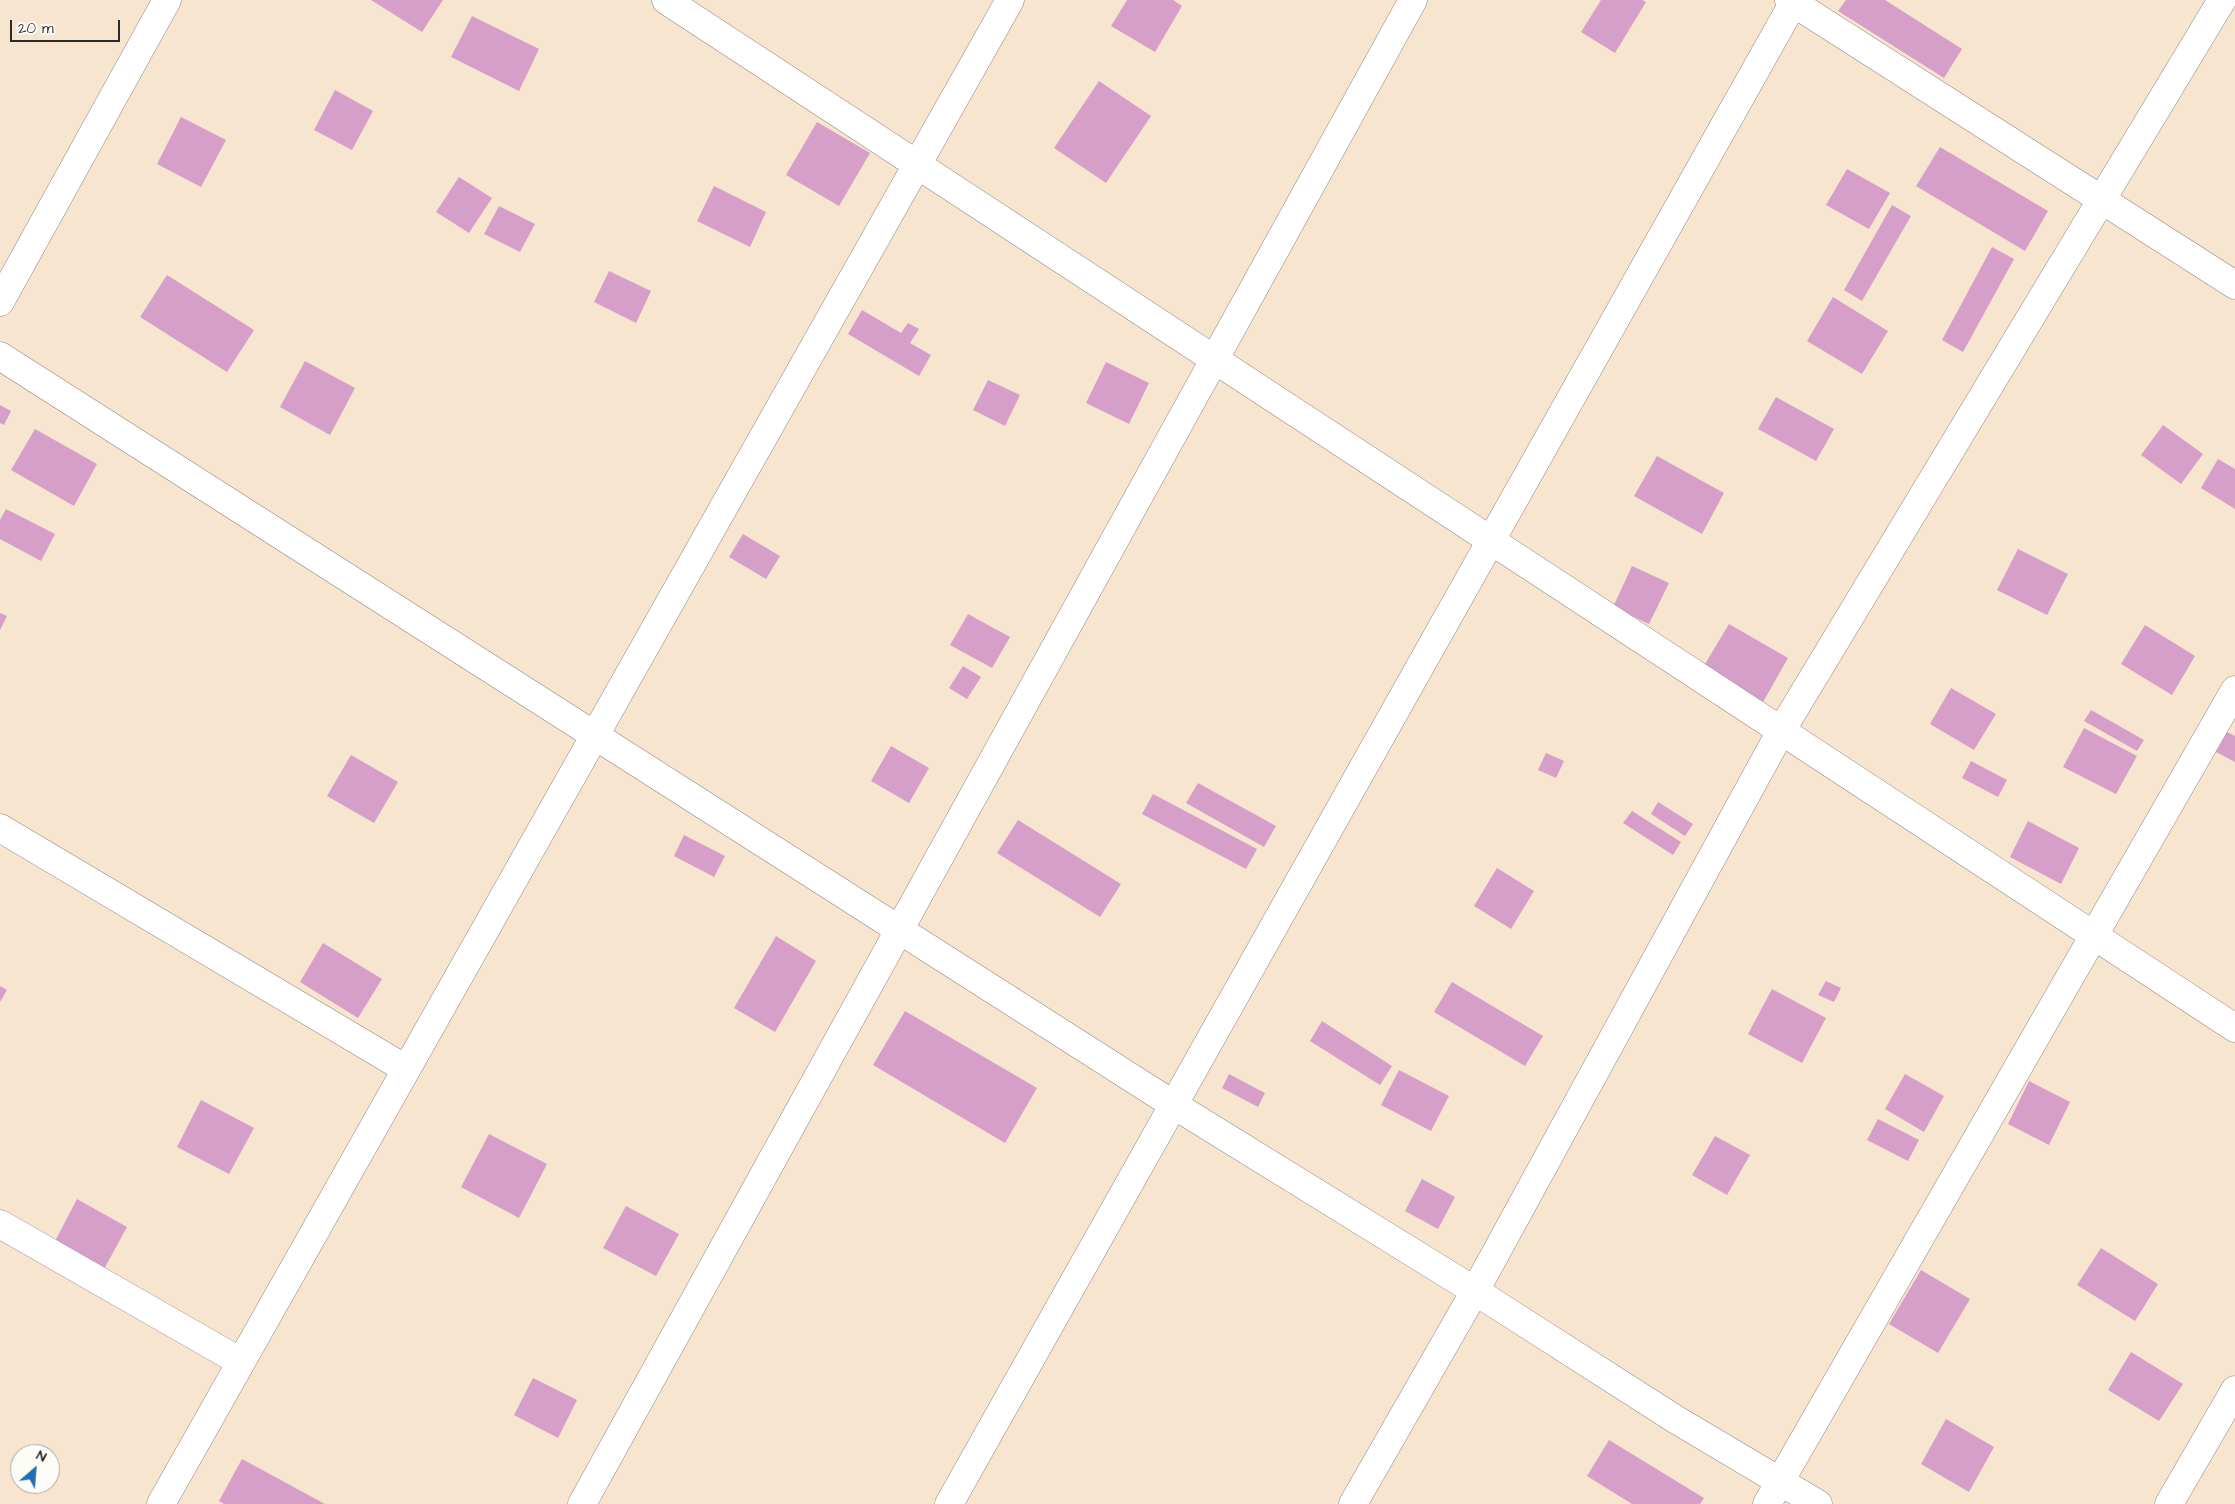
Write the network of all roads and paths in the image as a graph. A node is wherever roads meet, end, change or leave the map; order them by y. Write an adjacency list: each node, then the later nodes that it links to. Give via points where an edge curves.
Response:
1 (167, 0): 10 (street)
2 (666, 0): 7 (street)
3 (1010, 0): 7 (street)
4 (1413, 0): 12 (street)
5 (2222, 0): 8 (street)
6 (1793, 1): 8 (street); 13 (street)
7 (917, 165): 12 (street); 16 (street)
8 (2103, 199): 9 (street); 15 (street)
9 (2235, 285)
10 (0, 302)
11 (0, 356): 16 (street)
12 (1214, 359): 13 (street); 18 (street)
13 (1492, 542): 15 (street); 22 (street)
14 (2235, 690): 19 (street)
15 (1781, 731): 19 (street); 24 (street)
16 (595, 736): 18 (street); 21 (street)
17 (0, 828): 21 (street)
18 (900, 929): 22 (street); 29 (street)
19 (2094, 935): 20 (street); 27 (street)
20 (2235, 1028)
21 (406, 1070): 25 (street)
22 (1174, 1105): 24 (street); 30 (street)
23 (0, 1224): 25 (street)
24 (1475, 1291): 27 (street); 31 (street)
25 (241, 1362): 28 (street)
26 (2235, 1390): 34 (street)
27 (1780, 1481): 32 (street); 33 (street)
28 (160, 1504)
29 (582, 1504)
30 (949, 1504)
31 (1353, 1504)
32 (1767, 1504)
33 (1818, 1504)
34 (2169, 1504)

